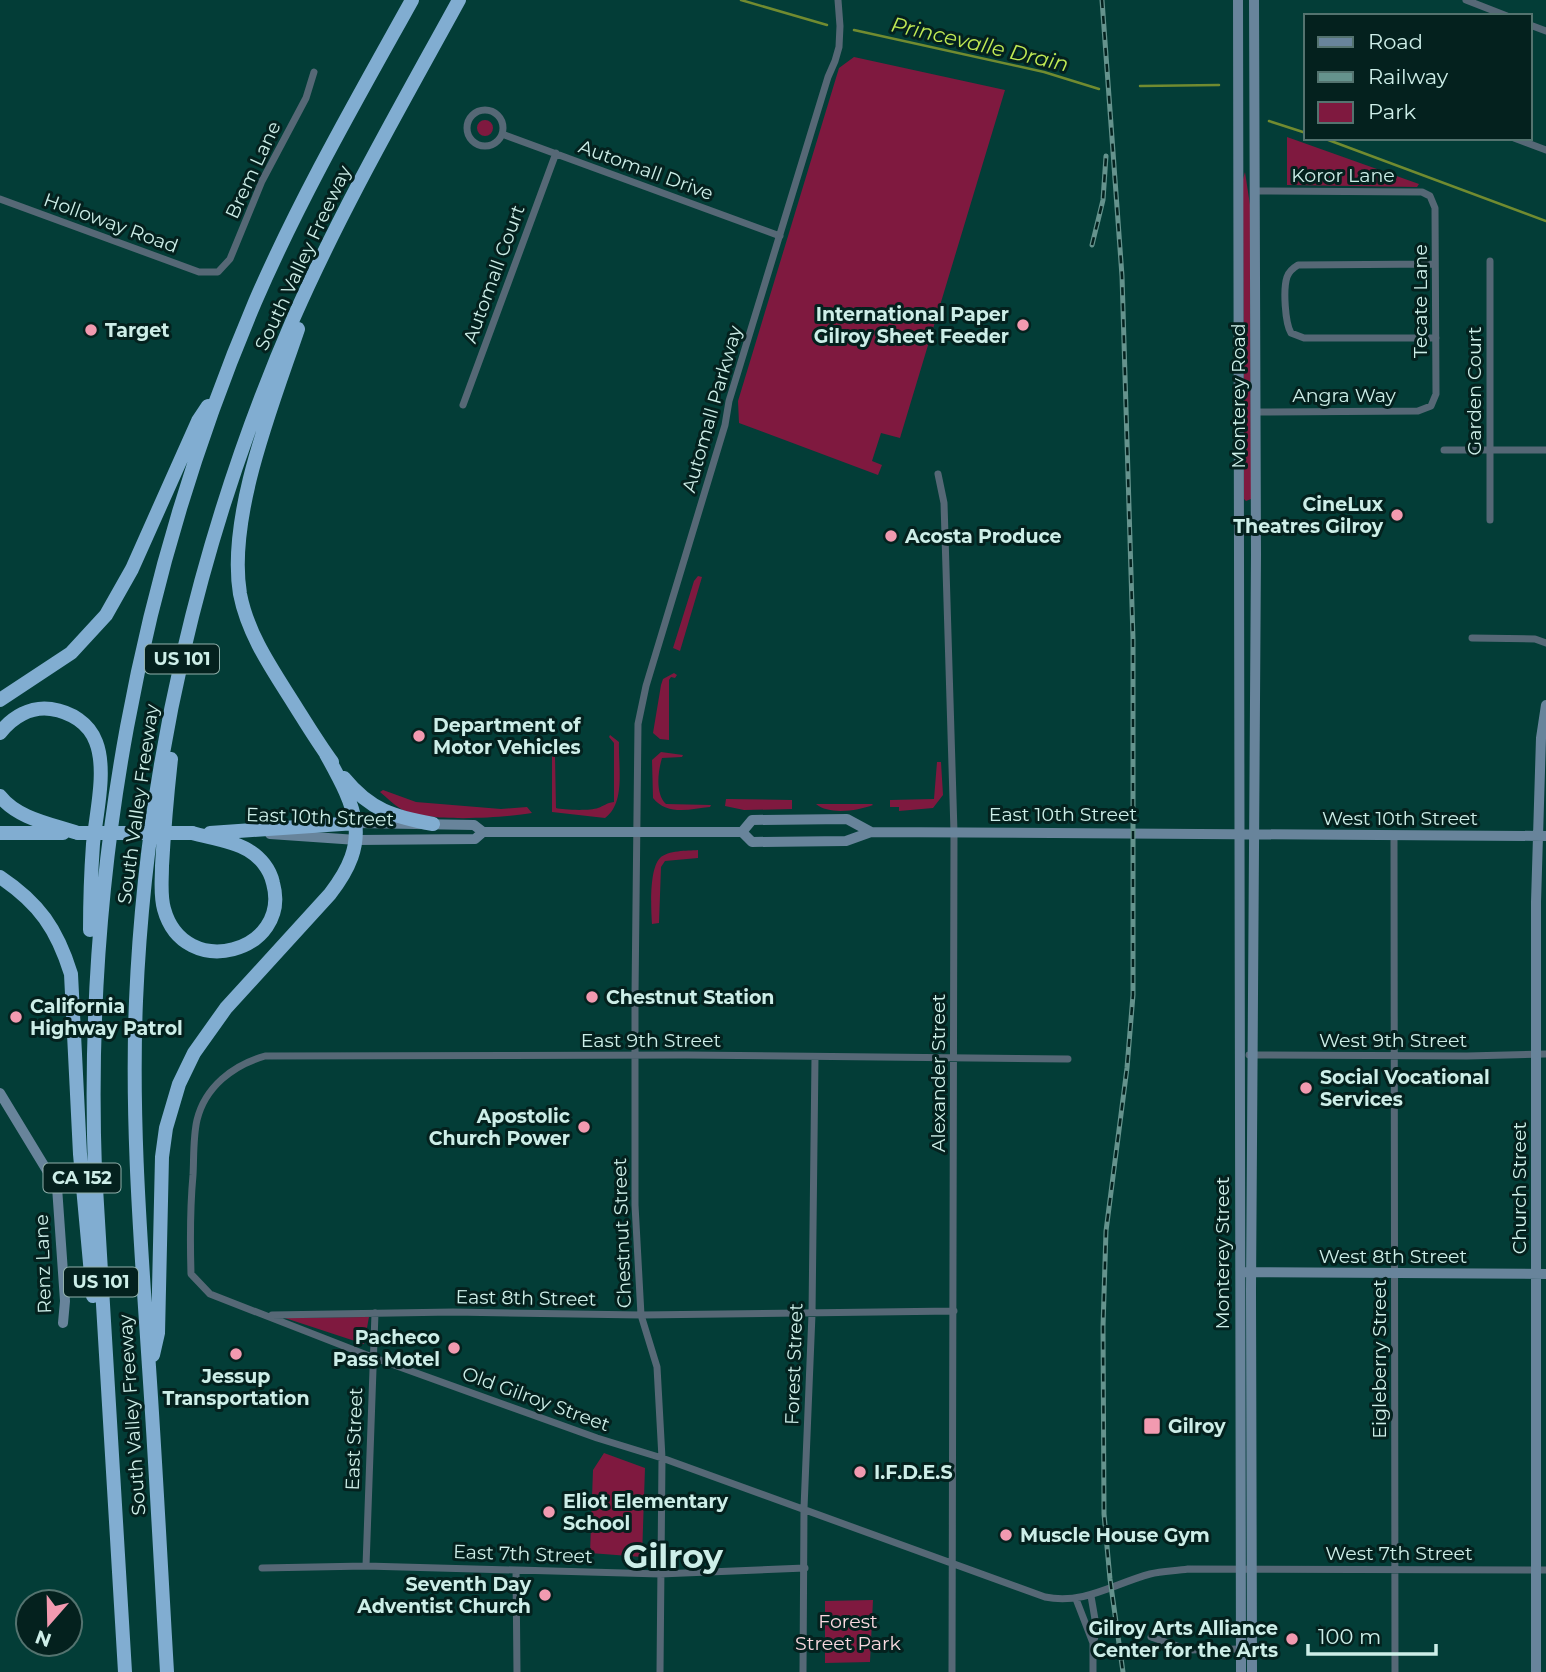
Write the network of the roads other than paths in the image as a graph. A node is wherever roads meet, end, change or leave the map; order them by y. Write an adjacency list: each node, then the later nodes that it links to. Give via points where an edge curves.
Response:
1 (412, 0): 22 (highway, South Valley Freeway / US 101, via 299,209)
2 (459, 0): 17 (highway, South Valley Freeway / US 101)
3 (838, 0): 16 (street, Automall Parkway, via 837,55)
4 (1237, 0): 50 (main road, Monterey Road)
5 (1254, 0): 13 (main road, Monterey Road)
6 (1466, 0): 7 (street)
7 (1502, 14)
8 (314, 72): 20 (street, Brem Lane, via 230,259)
9 (502, 134): 9 (street, via 502,120 491,110 477,111 467,122 468,135 478,145 492,145); 12 (street, Automall Drive)
10 (1519, 140): 11 (street)
11 (1546, 150)
12 (556, 153): 16 (street, Automall Drive); 23 (street, Automall Court)
13 (1255, 191): 14 (street, Koror Lane, via 1418,191); 25 (main road, Monterey Road)
14 (1430, 196): 19 (street, Tecate Lane, via 1435,208)
15 (0, 199): 20 (street, Holloway Road)
16 (780, 236): 44 (street, Automall Parkway, via 642,699 637,735)
17 (326, 247): 31 (highway, South Valley Freeway / US 101, via 244,443); 37 (highway, via 254,465 237,565 254,636)
18 (1490, 261): 27 (street, Garden Court)
19 (1436, 264): 21 (street, Tecate Lane); 21 (street, via 1298,265 1287,277 1286,300 1287,324 1299,337)
20 (212, 274)
21 (1436, 338): 24 (street, Tecate Lane, via 1436,394)
22 (220, 387): 34 (highway, via 198,421 132,569 106,615 71,653); 62 (highway, South Valley Freeway / US 101, via 152,603 117,774 104,872)
23 (463, 405)
24 (1431, 406): 25 (street, Angra Way, via 1418,411)
25 (1255, 412): 51 (main road, Monterey Road)
26 (1444, 450): 27 (street)
27 (1490, 450): 28 (street); 30 (street, Garden Court)
28 (1546, 450)
29 (938, 474): 47 (street, Alexander Street, via 944,503)
30 (1490, 520)
31 (188, 634): 49 (highway, via 167,793 163,906 174,929 191,945 216,952 240,948 271,919 273,880 247,849); 76 (highway, South Valley Freeway / US 101, via 155,804 137,978 135,1151)
32 (1472, 638): 33 (street)
33 (1546, 643)
34 (0, 700)
35 (1546, 705): 53 (main road, Church Street, via 1540,747)
36 (0, 733): 62 (highway, via 21,714 58,710 83,723 99,752 90,899)
37 (326, 754): 39 (highway); 40 (highway, via 370,804 401,818)
38 (0, 796): 48 (highway, via 22,814)
39 (356, 823): 40 (main road, East 10th Street); 42 (highway, East 10th Street); 54 (highway)
40 (433, 824): 43 (main road, East 10th Street, via 474,825)
41 (0, 832): 48 (highway)
42 (235, 832): 49 (highway); 54 (main road, East 10th Street)
43 (483, 832): 44 (main road, East 10th Street); 54 (main road, East 10th Street, via 475,839)
44 (637, 832): 45 (main road, East 10th Street); 58 (street, Chestnut Street)
45 (742, 832): 46 (main road, East 10th Street, via 752,842 846,841); 46 (main road, East 10th Street, via 752,820 847,819)
46 (871, 832): 47 (main road, East 10th Street)
47 (954, 832): 50 (main road, East 10th Street); 61 (street, Alexander Street)
48 (78, 833): 49 (highway, bridge)
49 (192, 833)
50 (1238, 834): 51 (main road, East 10th Street); 57 (main road, Monterey Street)
51 (1255, 835): 52 (main road, West 10th Street); 57 (main road, Monterey Street)
52 (1394, 835): 53 (main road, West 10th Street); 59 (street, Eigleberry Street)
53 (1543, 836): 56 (main road, Church Street, via 1536,902)
54 (357, 840): 76 (highway, via 338,884 221,1015 179,1084 163,1143 158,1333)
55 (0, 877): 78 (highway, CA 152, via 34,903 49,922 71,974 87,1241)
56 (1541, 1054): 59 (street, West 9th Street); 67 (main road, Church Street)
57 (1247, 1055): 59 (street, West 9th Street); 66 (main road, Monterey Street)
58 (634, 1056): 60 (street, East 9th Street); 64 (street, East 9th Street, via 265,1056); 73 (street, Chestnut Street)
59 (1395, 1056): 68 (street, Eigleberry Street)
60 (815, 1057): 61 (street, East 9th Street); 71 (street, Forest Street)
61 (954, 1057): 63 (street, East 9th Street); 69 (street, Alexander Street)
62 (93, 1059): 78 (highway, South Valley Freeway / US 101, via 94,1171)
63 (1068, 1059)
64 (236, 1066): 72 (street, Old Gilroy Street, via 215,1086 197,1120 191,1273 209,1294)
65 (0, 1093): 74 (main road, Renz Lane, via 57,1187)
66 (1246, 1272): 68 (main road, West 8th Street); 84 (main road, Monterey Street)
67 (1541, 1274): 68 (main road, West 8th Street); 87 (main road, Church Street)
68 (1394, 1275): 86 (street, Eigleberry Street)
69 (954, 1311): 71 (street, East 8th Street); 80 (street, Alexander Street)
70 (375, 1313): 72 (street, East 8th Street); 73 (street, East 8th Street); 75 (street, East Street)
71 (812, 1314): 73 (street, East 8th Street); 79 (street, Forest Street)
72 (267, 1315): 75 (street, Old Gilroy Street)
73 (641, 1315): 77 (street, Chestnut Street, via 657,1367)
74 (63, 1323)
75 (372, 1357): 77 (street, Old Gilroy Street); 81 (street, East Street)
76 (150, 1373): 95 (highway, South Valley Freeway / US 101)
77 (662, 1458): 79 (street, Old Gilroy Street); 88 (street, Chestnut Street)
78 (115, 1505): 94 (highway, South Valley Freeway / US 101)
79 (804, 1508): 80 (street, Old Gilroy Street); 83 (street, Forest Street)
80 (953, 1565): 90 (street, Old Gilroy Street, via 1045,1597); 99 (street, Alexander Street)
81 (366, 1566): 82 (street, East 7th Street); 85 (street, East 7th Street)
82 (262, 1568)
83 (805, 1568): 88 (street, East 7th Street); 98 (street, Forest Street)
84 (1246, 1569): 86 (street, West 7th Street); 89 (street, via 1160,1572); 93 (main road, Monterey Street); 102 (main road, Monterey Street)
85 (516, 1570): 88 (street, East 7th Street); 96 (street)
86 (1395, 1570): 87 (street, West 7th Street); 103 (street, Eigleberry Street)
87 (1541, 1570): 104 (main road, Church Street)
88 (660, 1574): 97 (street, Chestnut Street)
89 (1091, 1596): 90 (street, Old Gilroy Street); 92 (street, via 1097,1631)
90 (1076, 1599): 92 (street)
91 (1151, 1637): 93 (street, via 1189,1650)
92 (1093, 1643): 100 (street)
93 (1241, 1649): 101 (main road, Monterey Street)
94 (125, 1672)
95 (167, 1672)
96 (517, 1672)
97 (660, 1672)
98 (803, 1672)
99 (952, 1672)
100 (1093, 1672)
101 (1241, 1672)
102 (1252, 1672)
103 (1395, 1672)
104 (1536, 1672)

